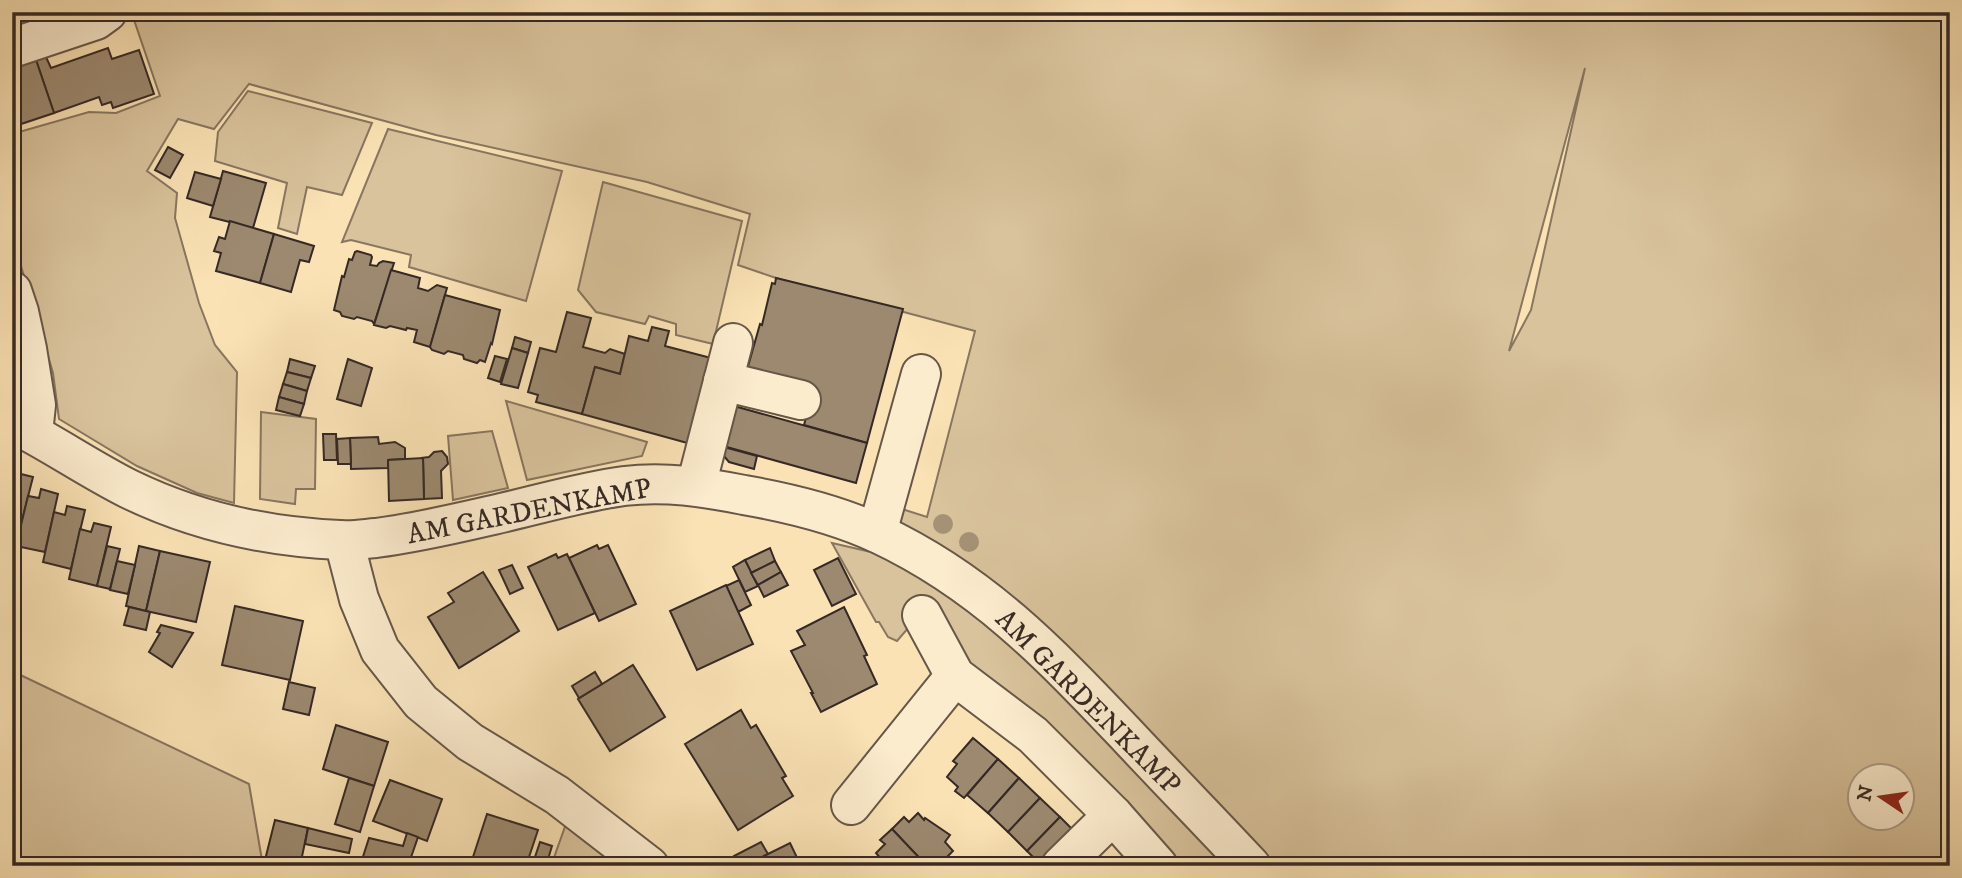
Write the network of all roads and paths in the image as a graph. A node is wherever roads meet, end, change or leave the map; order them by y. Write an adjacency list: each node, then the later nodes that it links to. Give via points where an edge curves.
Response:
1 (107, 12): 2 (street, via 96,20)
2 (12, 48)
3 (12, 291): 8 (street, via 36,405)
4 (733, 343): 6 (street)
5 (921, 374): 10 (street)
6 (723, 381): 7 (street); 9 (street)
7 (801, 400)
8 (23, 428): 11 (street, AM GARDENKAMP, via 130,489 202,518 276,534)
9 (696, 486): 10 (street, AM GARDENKAMP, via 794,504); 11 (street, AM GARDENKAMP, via 624,486 412,534)
10 (877, 533): 19 (street, AM GARDENKAMP, via 933,563 1011,619)
11 (344, 541): 16 (street, via 359,599 380,650 421,702 470,742 556,795)
12 (922, 615): 13 (street)
13 (955, 676): 14 (street); 15 (street, via 1033,735)
14 (851, 806)
15 (1113, 815): 17 (street); 18 (street)
16 (649, 866)
17 (1061, 866)
18 (1158, 866)
19 (1251, 866)

